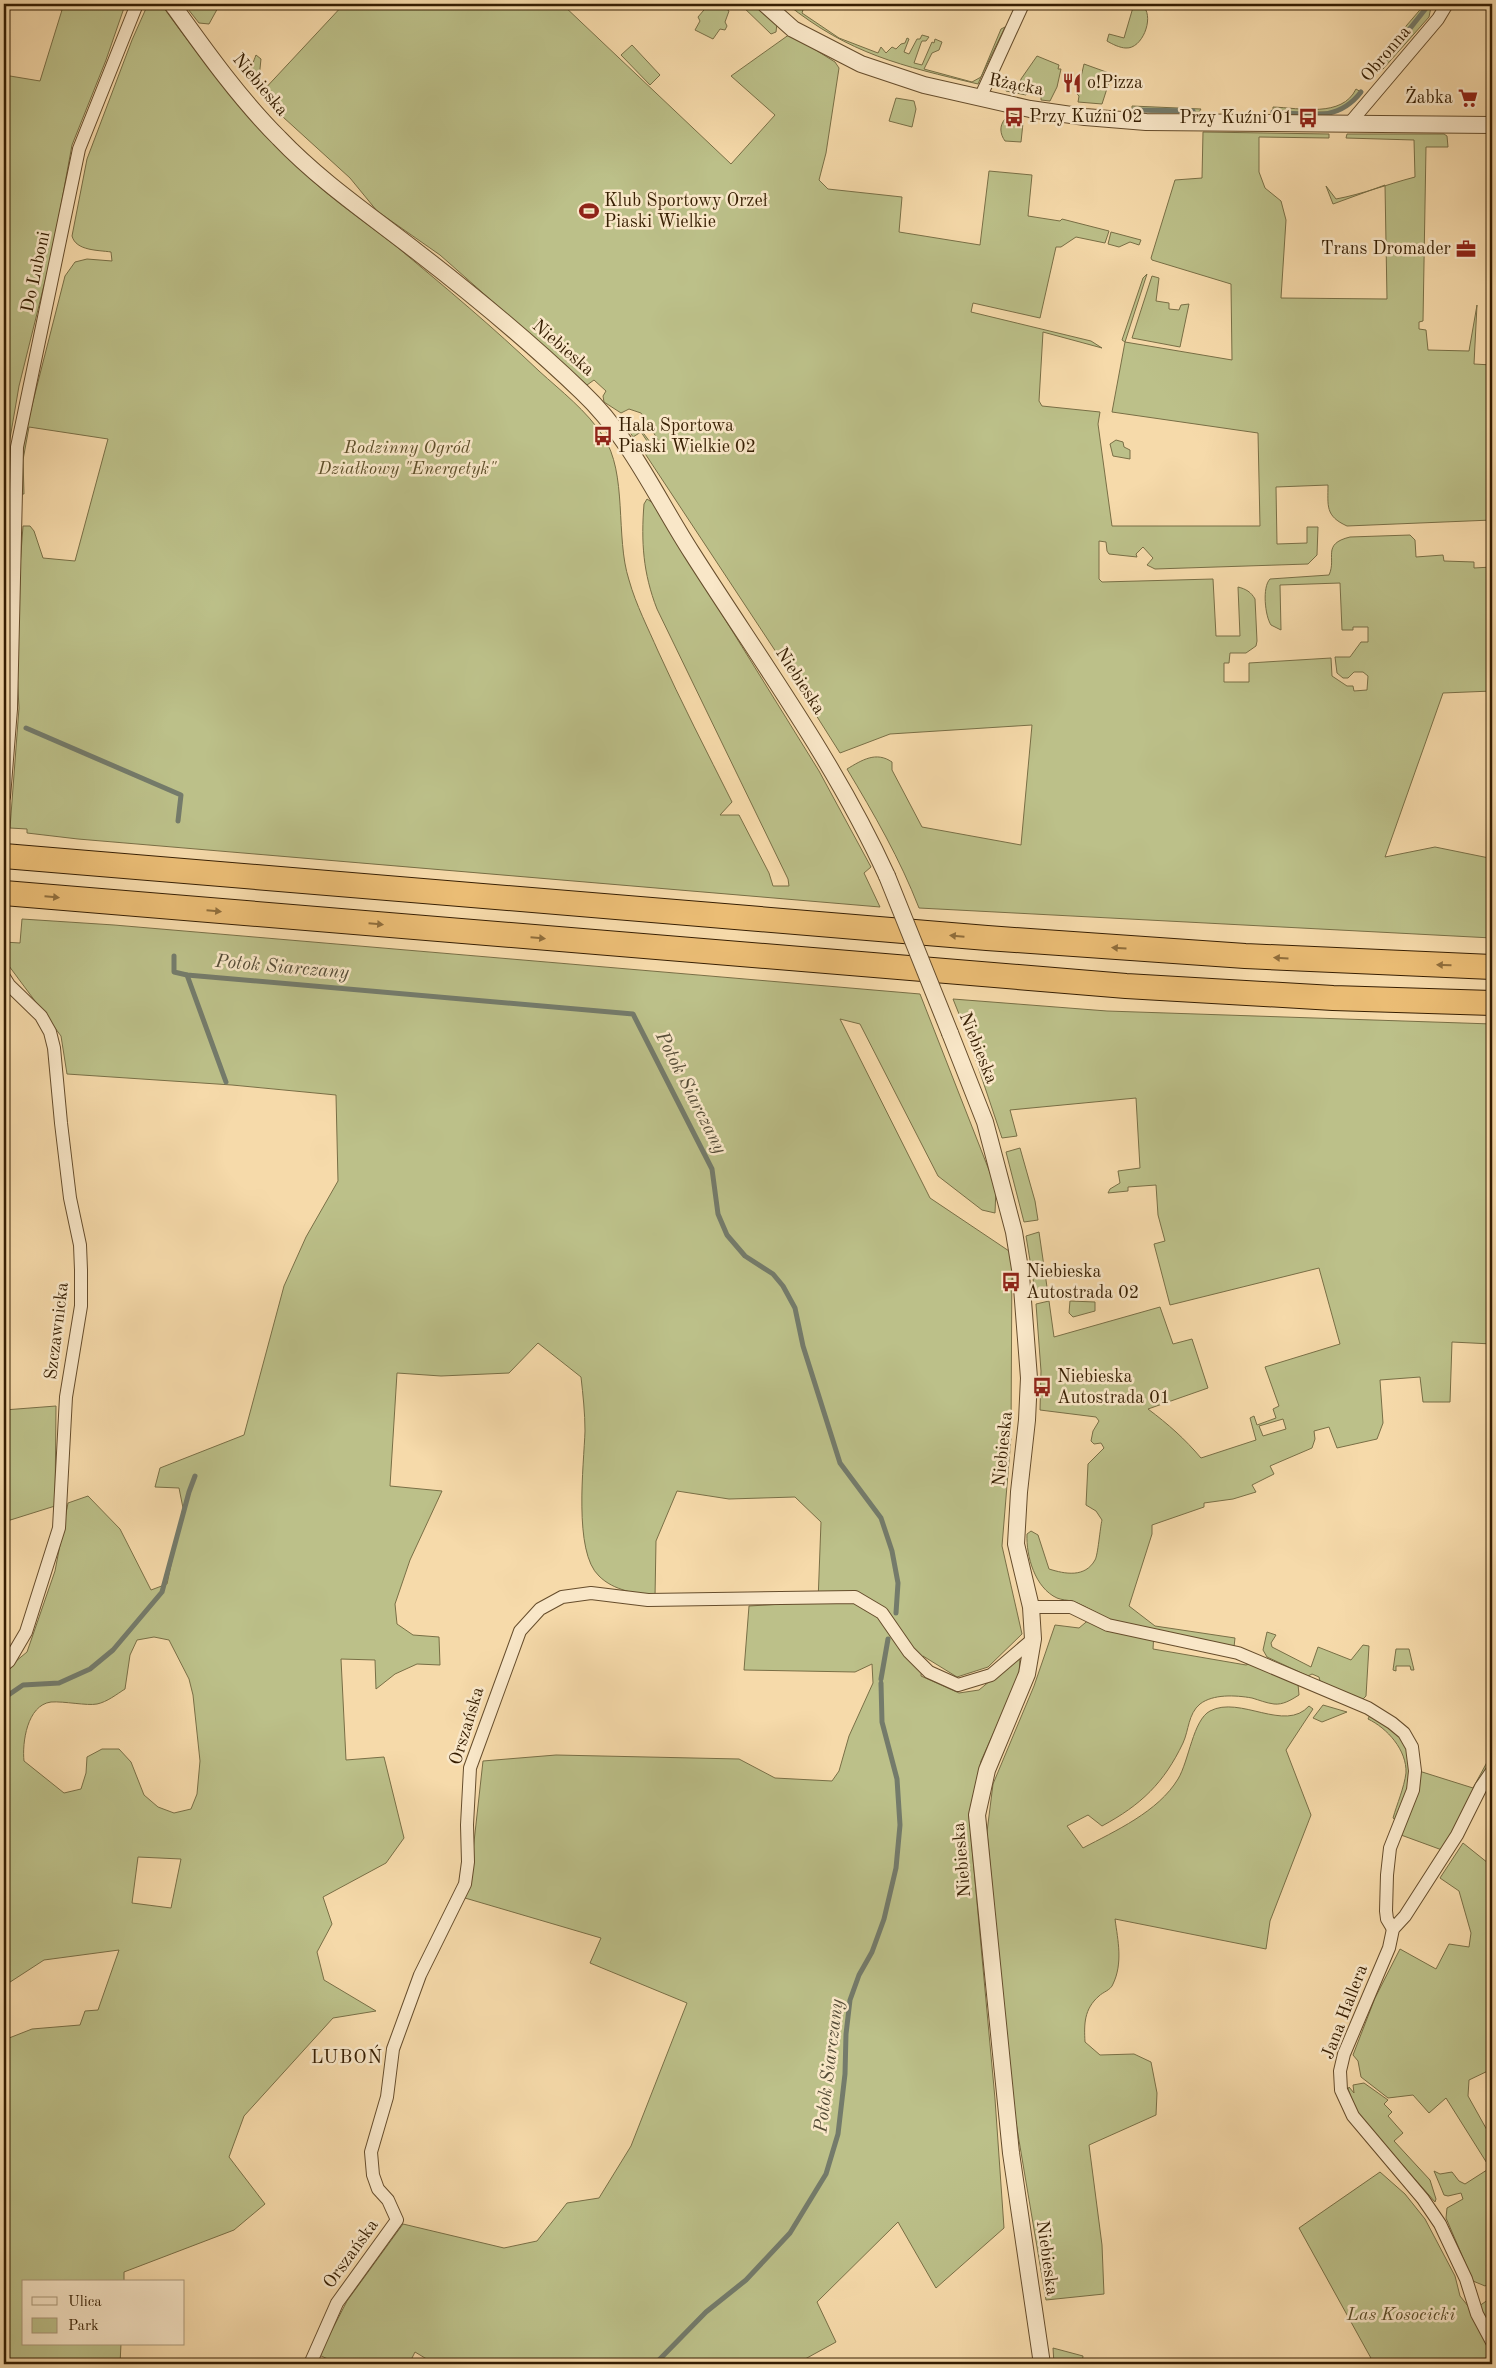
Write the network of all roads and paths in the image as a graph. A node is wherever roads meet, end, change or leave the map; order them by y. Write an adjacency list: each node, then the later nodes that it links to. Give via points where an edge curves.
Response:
1 (137, 4): 9 (street, Do Luboni, via 79,149 17,447 11,708)
2 (172, 4): 15 (street, Niebieska, bridge, via 278,138 332,186 470,294 585,394 615,428 853,806 887,876 985,1122 1014,1232 1021,1275 1029,1378 1016,1544)
3 (764, 4): 6 (street, Rżącka, via 793,29 861,64 924,85)
4 (1023, 4): 6 (street)
5 (1447, 4): 7 (street, Obronna, via 1438,19)
6 (980, 98): 7 (street, Rżącka, via 1085,117 1146,122)
7 (1349, 124): 8 (street, Rżącka)
8 (1492, 125)
9 (4, 797)
10 (4, 856): 12 (highway, one-way to 10, via 1016,941)
11 (4, 893): 14 (highway, one-way to 14, via 1126,986)
12 (1492, 967)
13 (4, 977): 17 (street, Szczawnicka, via 9,986 41,1016 50,1032 81,1270 81,1306 66,1397 59,1528 26,1632)
14 (1492, 1003)
15 (1031, 1607): 16 (street, Niebieska); 19 (street, via 1071,1607 1108,1625 1238,1652 1368,1708 1404,1733 1412,1747 1415,1771 1413,1790 1388,1860 1386,1911)
16 (1033, 1639): 21 (street, Orszańska, via 991,1675 958,1685 929,1672 909,1652 882,1613 855,1597 648,1600 591,1592 562,1597 540,1610 520,1631 472,1760 465,1884 420,1975 393,2049 387,2097 371,2152 378,2189 388,2200 397,2220 337,2303); 22 (street, Niebieska, via 1027,1674 987,1770 977,1815 1011,2153)
17 (4, 1666)
18 (1492, 1771): 19 (street, Jana Hallera, via 1444,1856)
19 (1393, 1929): 20 (street, Jana Hallera, via 1389,1948 1344,2054 1340,2071 1341,2090 1361,2128 1423,2199 1440,2224)
20 (1492, 2342)
21 (310, 2364)
22 (1042, 2364)

